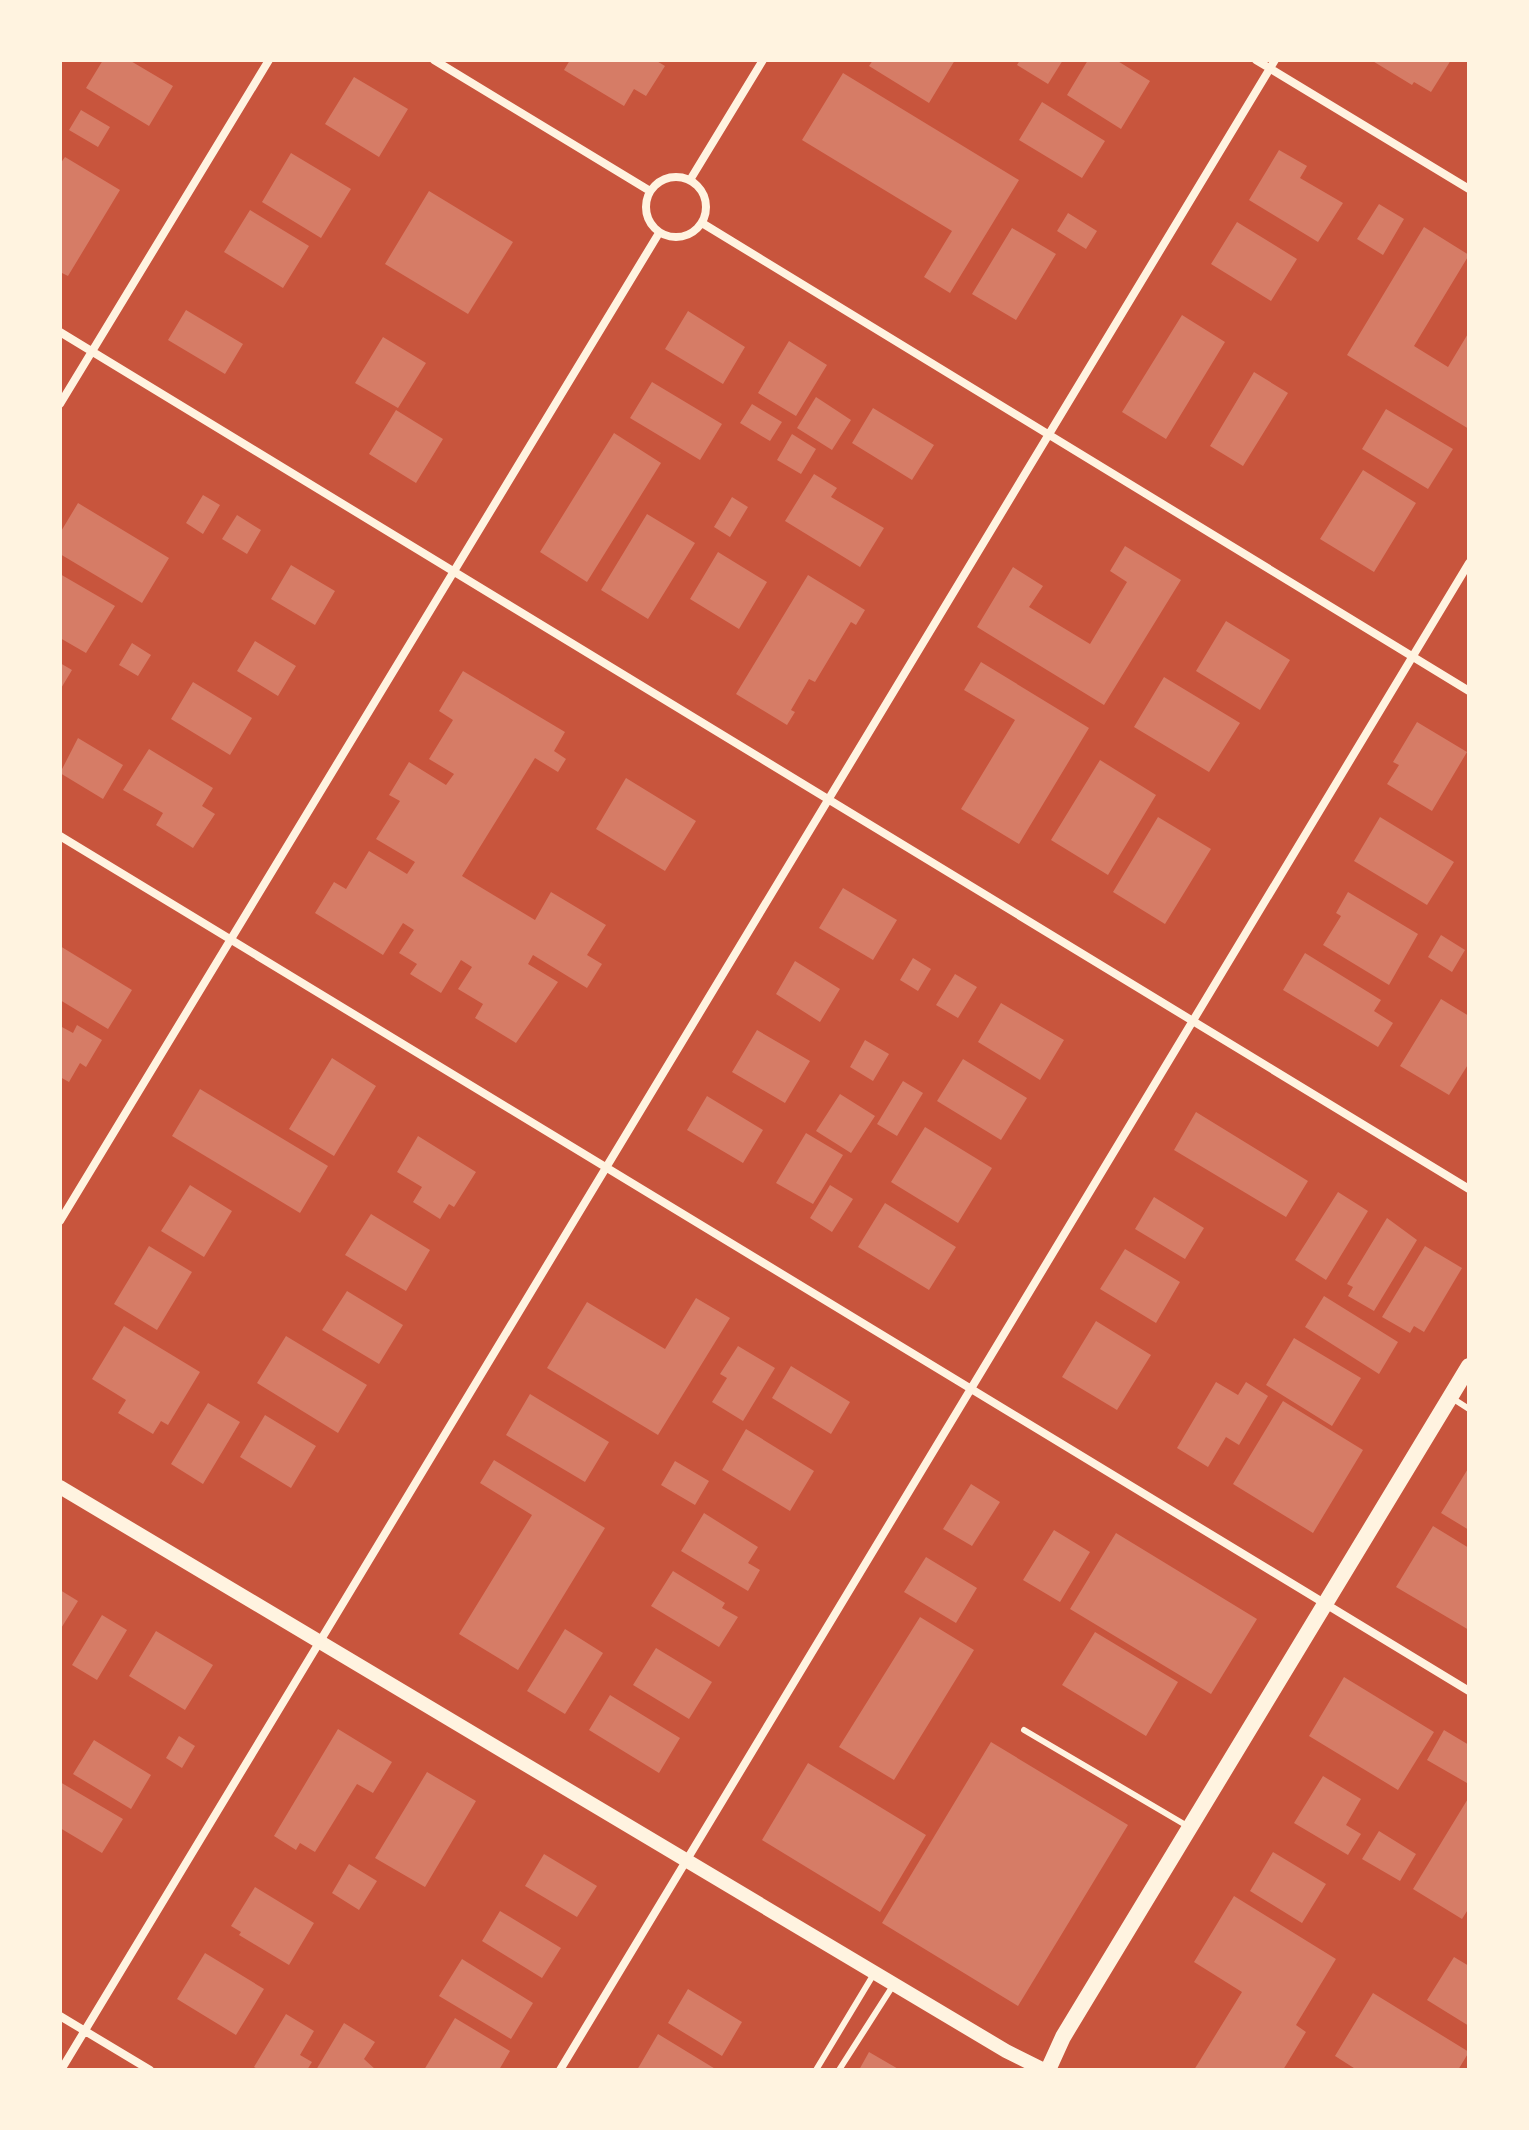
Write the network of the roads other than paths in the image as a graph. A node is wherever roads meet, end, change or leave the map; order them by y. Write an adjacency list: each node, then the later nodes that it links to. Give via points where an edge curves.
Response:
1 (269, 60): 12 (street)
2 (434, 60): 8 (street)
3 (763, 60): 6 (street)
4 (1256, 60): 5 (street)
5 (1272, 64): 7 (street); 14 (street)
6 (690, 180): 8 (street, via 673,177); 9 (street, via 704,195)
7 (1469, 189)
8 (650, 191): 10 (street, via 647,218)
9 (702, 223): 10 (street, via 687,236); 14 (street)
10 (659, 233): 16 (street)
11 (60, 332): 12 (street)
12 (92, 351): 13 (street); 16 (street)
13 (60, 404)
14 (1049, 434): 17 (street); 19 (street)
15 (1469, 563): 17 (street)
16 (454, 572): 19 (street); 21 (street)
17 (1412, 657): 18 (street); 22 (street)
18 (1469, 691)
19 (828, 799): 22 (street); 23 (street)
20 (60, 836): 21 (street)
21 (230, 940): 23 (street); 25 (street)
22 (1193, 1021): 24 (street); 27 (street)
23 (606, 1168): 27 (street); 32 (street)
24 (1469, 1189)
25 (60, 1221)
26 (1469, 1366): 28 (main road)
27 (970, 1389): 31 (street); 36 (street)
28 (1451, 1396): 29 (lane); 31 (main road)
29 (1469, 1409)
30 (60, 1487): 32 (street)
31 (1324, 1603): 33 (street); 35 (main road)
32 (319, 1642): 36 (street); 40 (street)
33 (1469, 1691)
34 (1024, 1730): 35 (lane)
35 (1189, 1827): 46 (main road)
36 (687, 1860): 37 (street); 43 (street)
37 (875, 1972): 38 (street); 44 (lane)
38 (894, 1984): 45 (lane); 46 (street)
39 (60, 2016): 40 (street)
40 (85, 2030): 41 (street); 42 (street)
41 (61, 2070)
42 (150, 2070)
43 (560, 2070)
44 (816, 2070)
45 (839, 2070)
46 (1046, 2070)

